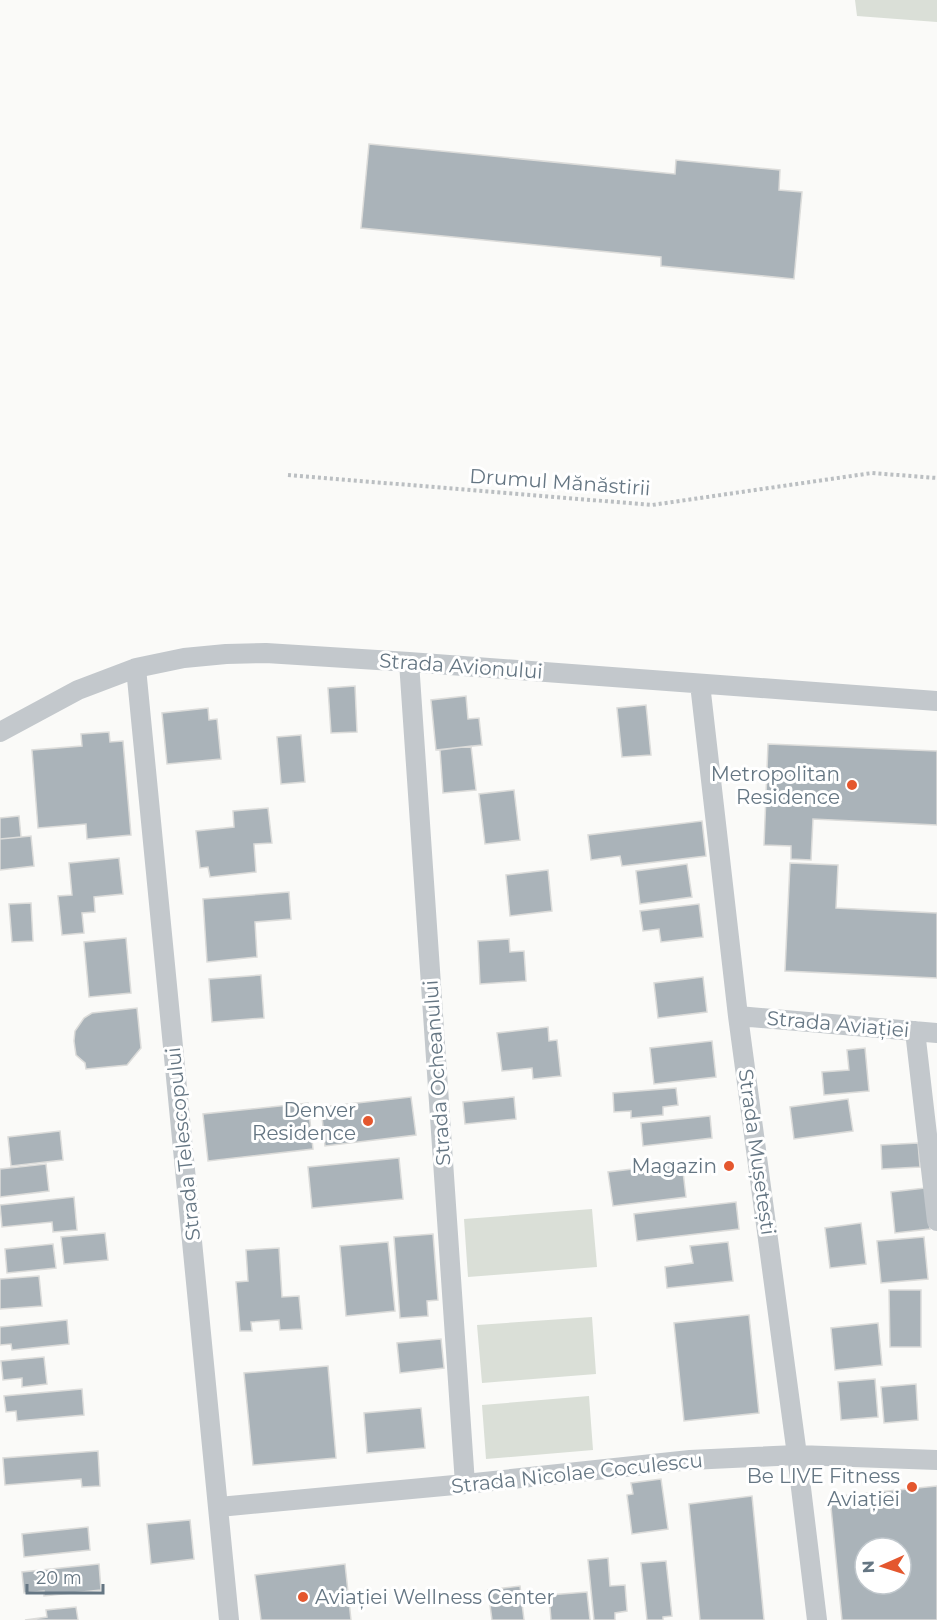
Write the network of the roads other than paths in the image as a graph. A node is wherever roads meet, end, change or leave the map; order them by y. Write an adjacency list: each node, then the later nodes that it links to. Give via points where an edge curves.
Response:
1 (409, 662): 2 (street, Strada Avionului, via 266,653 184,658); 3 (street, Strada Avionului); 12 (street, Strada Ocheanului)
2 (136, 668): 5 (street, Strada Avionului, via 78,690); 13 (street, Strada Telescopului)
3 (700, 684): 4 (street, Strada Avionului); 6 (street, Strada Mușetești)
4 (937, 700)
5 (0, 732)
6 (738, 1016): 7 (street, Strada Aviației); 10 (street, Strada Mușetești)
7 (915, 1031): 8 (street, Strada Aviației); 9 (street)
8 (937, 1033)
9 (937, 1221)
10 (797, 1455): 11 (street, Strada Nicolae Coculescu); 12 (street, Strada Nicolae Coculescu, via 690,1460); 15 (street, Strada Mușetești)
11 (937, 1460)
12 (465, 1484): 13 (street, Strada Nicolae Coculescu)
13 (219, 1507): 14 (street, Strada Telescopului)
14 (229, 1620)
15 (817, 1620)

